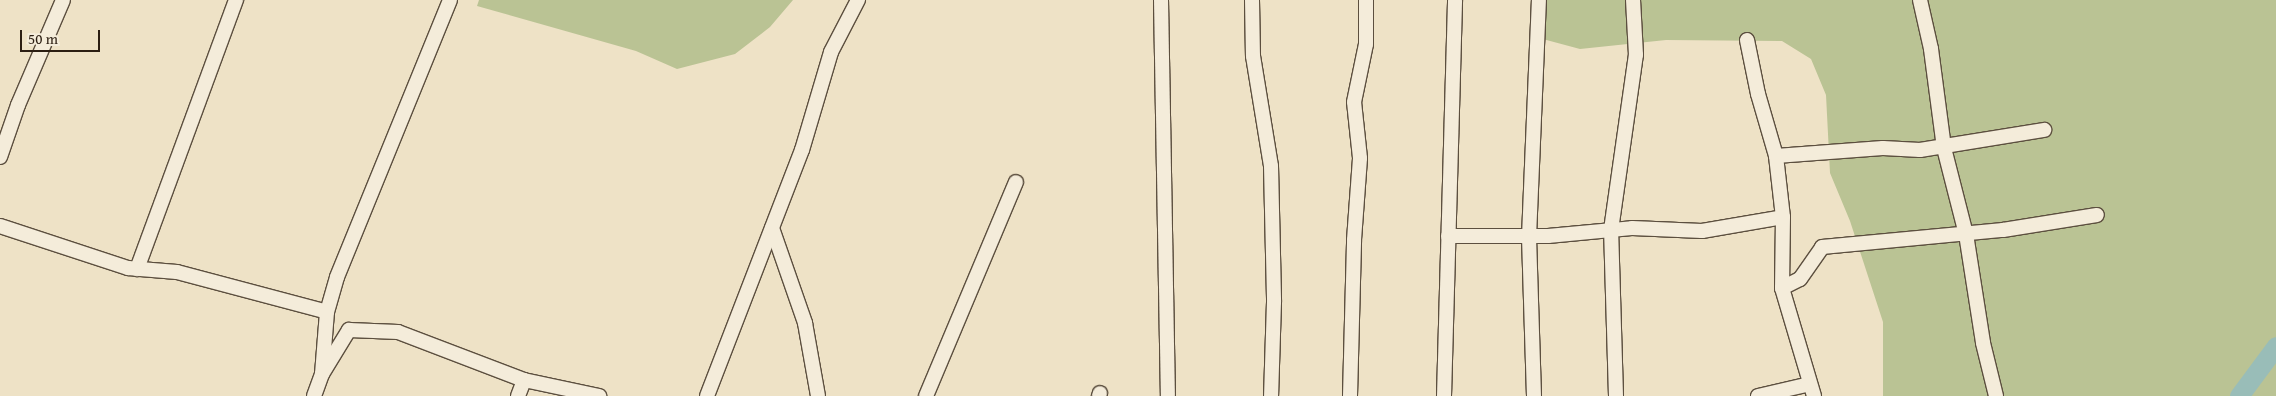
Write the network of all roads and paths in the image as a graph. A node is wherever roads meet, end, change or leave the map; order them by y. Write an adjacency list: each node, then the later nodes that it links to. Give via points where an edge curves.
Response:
1 (63, 0): 16 (street, via 18,105)
2 (236, 0): 26 (street)
3 (450, 0): 29 (street, via 337,277)
4 (858, 0): 21 (street, via 831,52 802,150)
5 (1161, 0): 39 (street)
6 (1252, 0): 40 (street, via 1253,56 1271,166 1274,302)
7 (1366, 0): 41 (street, via 1366,44 1354,102 1360,158 1354,240)
8 (1455, 0): 25 (street)
9 (1539, 0): 43 (street, via 1529,237)
10 (1633, 0): 22 (street, via 1636,55)
11 (1920, 0): 14 (street, via 1931,49)
12 (1747, 40): 15 (street)
13 (2044, 130): 14 (street)
14 (1944, 148): 15 (street, via 1884,148); 23 (street)
15 (1776, 156): 19 (street)
16 (0, 157)
17 (1016, 182): 38 (street)
18 (2097, 215): 23 (street)
19 (1782, 217): 22 (street, via 1702,231); 28 (street)
20 (0, 226): 26 (street)
21 (772, 228): 36 (street); 37 (street, via 805,323)
22 (1611, 230): 25 (street, via 1548,236); 44 (street)
23 (1966, 234): 28 (street, via 1822,247 1800,279); 46 (street, via 1983,343)
24 (0, 236): 27 (street)
25 (1448, 236): 42 (street)
26 (137, 268): 29 (street, via 177,272)
27 (162, 269)
28 (1782, 288): 32 (street)
29 (327, 312): 30 (street)
30 (322, 374): 31 (street, via 349,330 398,332); 33 (street)
31 (524, 380): 34 (street); 35 (street)
32 (1812, 390): 45 (street)
33 (314, 396)
34 (518, 396)
35 (599, 396)
36 (707, 396)
37 (818, 396)
38 (926, 396)
39 (1168, 396)
40 (1270, 396)
41 (1350, 396)
42 (1444, 396)
43 (1534, 396)
44 (1616, 396)
45 (1758, 396)
46 (1996, 396)

